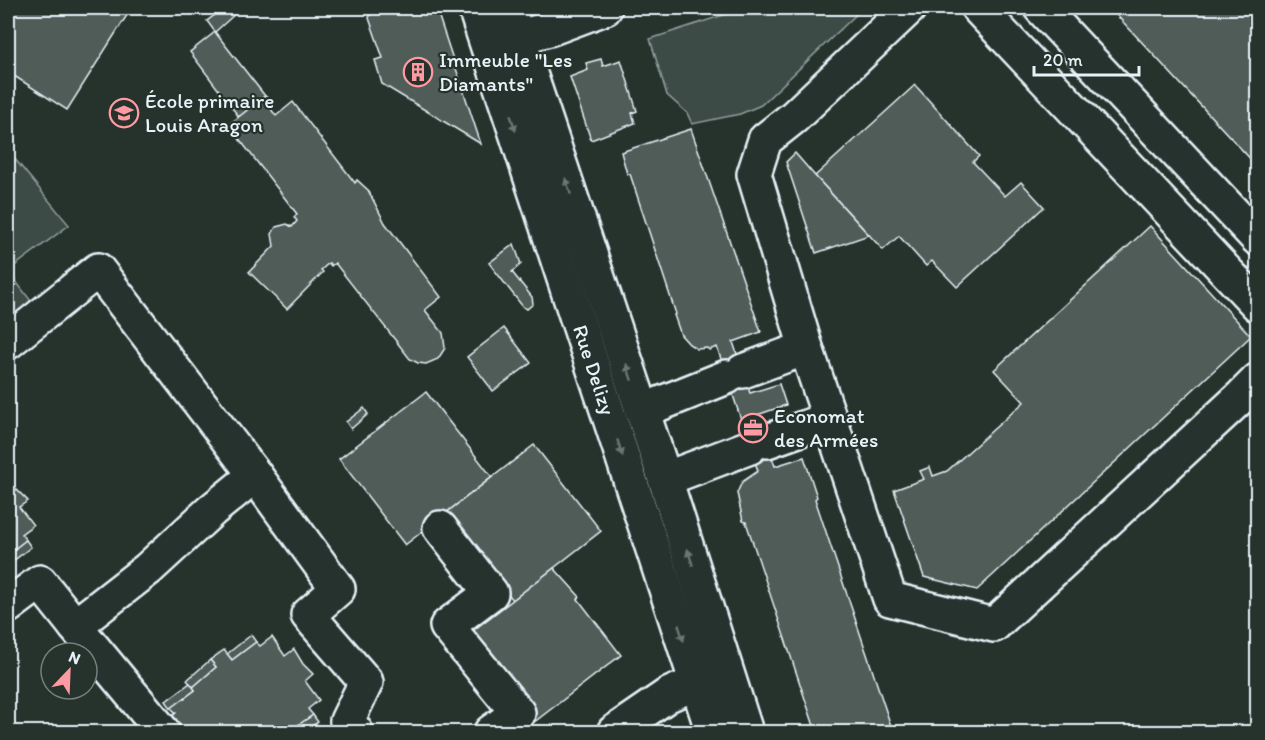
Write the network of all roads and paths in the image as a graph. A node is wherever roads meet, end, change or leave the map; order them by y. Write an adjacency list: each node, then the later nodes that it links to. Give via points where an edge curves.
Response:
1 (475, 8): 19 (main road, Rue Delizy, one-way to 19)
2 (605, 8): 6 (main road, via 549,29)
3 (909, 8): 10 (main road, via 765,140 754,174)
4 (978, 8): 8 (main road)
5 (1041, 8): 7 (main road)
6 (513, 22): 12 (main road, Rue Delizy, one-way to 6)
7 (1257, 239)
8 (1257, 306)
9 (8, 342): 14 (main road, via 98,270)
10 (806, 348): 12 (main road); 13 (main road)
11 (1257, 380): 13 (main road, via 994,625 890,599)
12 (642, 411): 15 (main road, Rue Delizy)
13 (829, 418): 15 (main road)
14 (255, 475): 18 (main road, via 148,569); 20 (main road, via 338,589 308,615 366,682 347,721)
15 (665, 479): 19 (main road, Rue Delizy, one-way to 15)
16 (440, 528): 22 (main road, via 491,593 447,626 518,712)
17 (8, 606): 18 (main road, via 40,582)
18 (75, 626): 21 (main road)
19 (712, 676): 23 (main road, via 668,695); 24 (main road, Rue Delizy); 25 (main road, Rue Delizy)
20 (349, 730)
21 (163, 732)
22 (491, 732)
23 (614, 732)
24 (713, 732)
25 (746, 732)

